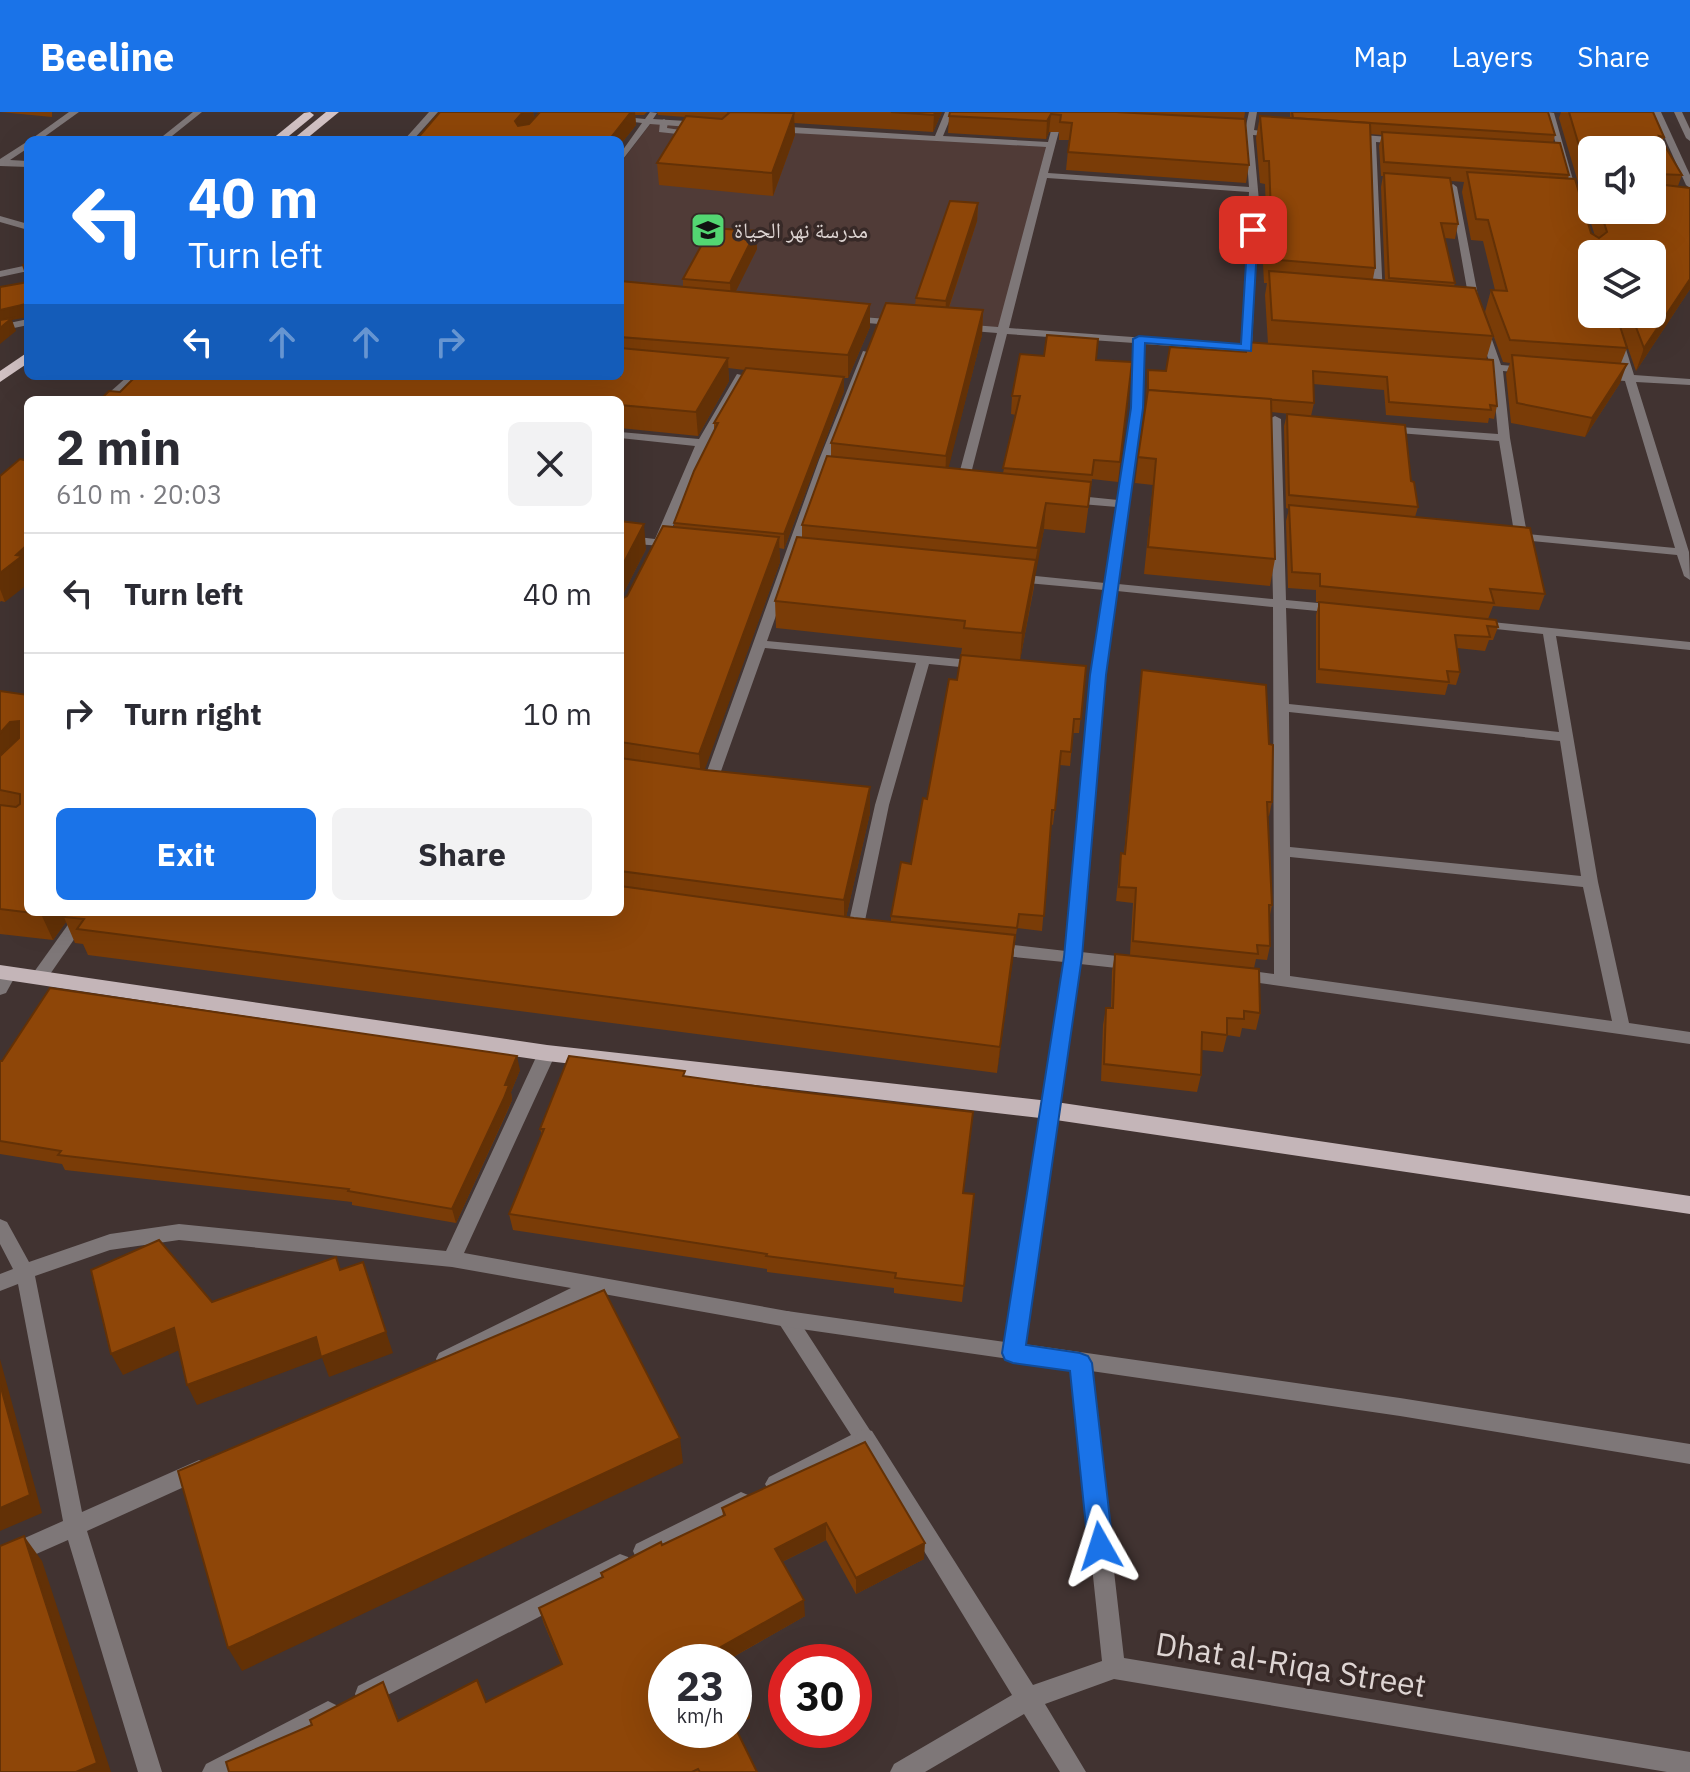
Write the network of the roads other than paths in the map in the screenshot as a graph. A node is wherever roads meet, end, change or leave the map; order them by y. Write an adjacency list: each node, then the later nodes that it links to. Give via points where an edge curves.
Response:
1 (75, 112): 23 (street)
2 (198, 112): 24 (street)
3 (312, 112): 25 (highway)
4 (333, 112): 26 (highway)
5 (434, 112): 27 (street)
6 (949, 112): 31 (street)
7 (1253, 112): 21 (street)
8 (1540, 112): 9 (street)
9 (1550, 113): 10 (street); 36 (street)
10 (1566, 114)
11 (1059, 116): 17 (street); 33 (street)
12 (1659, 116): 16 (street); 43 (street)
13 (651, 117): 14 (street); 19 (street, via 664,122 662,130); 37 (street)
14 (604, 118)
15 (1683, 118): 30 (street)
16 (1645, 119)
17 (1074, 121)
18 (756, 128): 31 (street)
19 (710, 130)
20 (1217, 130): 21 (street)
21 (1249, 132): 22 (street); 47 (street)
22 (1295, 134)
23 (40, 136)
24 (167, 136)
25 (282, 136)
26 (303, 136)
27 (412, 136)
28 (1341, 137): 29 (street)
29 (1372, 138): 32 (street); 41 (street)
30 (1690, 138)
31 (938, 139): 33 (street)
32 (1419, 142)
33 (1052, 145): 40 (street)
34 (24, 147): 38 (street)
35 (1544, 151): 36 (street)
36 (1560, 152): 48 (street)
37 (624, 154)
38 (1, 163): 39 (street)
39 (24, 164)
40 (1042, 175): 47 (street); 69 (street)
41 (1375, 181): 42 (street); 58 (street)
42 (1391, 182)
43 (1690, 185)
44 (1437, 186): 45 (street)
45 (1453, 187): 46 (street); 61 (street)
46 (1468, 188)
47 (1252, 190): 55 (street)
48 (1578, 193)
49 (1560, 194): 50 (street)
50 (1578, 195)
51 (0, 219): 52 (street)
52 (24, 226)
53 (24, 269): 54 (street)
54 (0, 274)
55 (1251, 288): 56 (street); 72 (street)
56 (1267, 290)
57 (1362, 297): 58 (street)
58 (1378, 298): 59 (street)
59 (1392, 299)
60 (1461, 305): 61 (street)
61 (1475, 306): 77 (street)
62 (834, 317): 63 (street)
63 (880, 321): 65 (street); 88 (street)
64 (24, 323): 67 (street)
65 (910, 324)
66 (940, 326): 69 (street)
67 (0, 328)
68 (1614, 328): 84 (street)
69 (1001, 330): 70 (street); 98 (street)
70 (1139, 339): 72 (street); 101 (street, via 1145,409)
71 (24, 343): 75 (highway)
72 (1247, 348): 73 (street)
73 (1278, 351)
74 (24, 359): 83 (highway)
75 (0, 361)
76 (1465, 366): 77 (street)
77 (1497, 368): 78 (street); 93 (street)
78 (1541, 371)
79 (726, 375): 81 (street)
80 (1585, 375): 84 (street)
81 (741, 376): 82 (street); 94 (street)
82 (755, 377)
83 (0, 378)
84 (1628, 378): 86 (street); 107 (street)
85 (129, 380): 89 (street)
86 (1690, 382)
87 (840, 384): 88 (street)
88 (854, 385): 95 (street)
89 (111, 396)
90 (1259, 418): 113 (street, via 1282,420 1286,515)
91 (1367, 427): 93 (street)
92 (624, 435): 94 (street)
93 (1504, 438): 103 (street)
94 (702, 443): 106 (street)
95 (820, 474): 96 (street); 108 (street)
96 (836, 476)
97 (945, 489): 98 (street)
98 (961, 490): 99 (street)
99 (976, 492)
100 (1049, 498): 101 (street)
101 (1123, 504): 112 (street)
102 (1506, 536): 103 (street)
103 (1521, 537): 107 (street)
104 (624, 540): 106 (street)
105 (688, 546): 106 (street)
106 (656, 549)
107 (1683, 552): 110 (street)
108 (782, 554): 109 (street); 117 (street)
109 (805, 556)
110 (1690, 576)
111 (1005, 577): 112 (street)
112 (1113, 588): 113 (street); 129 (street, via 1090,674)
113 (1281, 604): 114 (street); 121 (street)
114 (1360, 611)
115 (1470, 622): 116 (street)
116 (1549, 630): 118 (street); 122 (street)
117 (762, 644): 119 (street); 123 (street)
118 (1690, 646)
119 (923, 660): 120 (street); 127 (street, via 874,804)
120 (1003, 667)
121 (1282, 707): 122 (street); 124 (street)
122 (1564, 737): 125 (street)
123 (708, 788)
124 (1283, 851): 125 (street); 134 (street)
125 (1590, 882): 135 (street)
126 (82, 916): 132 (street)
127 (854, 935)
128 (979, 947): 129 (street)
129 (1073, 957): 130 (street); 138 (street)
130 (1148, 965)
131 (1222, 973): 134 (street)
132 (40, 976): 133 (main road); 137 (main road)
133 (3, 978)
134 (1282, 980): 135 (street)
135 (1622, 1030): 136 (street)
136 (1690, 1038)
137 (547, 1053): 138 (main road); 141 (street)
138 (1049, 1110): 139 (main road); 146 (street)
139 (1690, 1205)
140 (0, 1227): 142 (street)
141 (452, 1259): 142 (street, via 179,1232 111,1241); 144 (street)
142 (25, 1272): 143 (street); 152 (street)
143 (0, 1283)
144 (596, 1285): 145 (street); 148 (street)
145 (787, 1319): 146 (street); 149 (street)
146 (1013, 1353): 147 (street)
147 (1080, 1363): 150 (street); 154 (street)
148 (426, 1368)
149 (865, 1438): 155 (street); 158 (street)
150 (1690, 1454)
151 (215, 1462): 152 (street)
152 (74, 1525): 153 (street); 157 (street)
153 (0, 1560)
154 (1114, 1668): 155 (street, Dhat al-Riqa Street); 156 (street, Dhat al-Riqa Street)
155 (1027, 1699): 159 (street, Dhat al-Riqa Street); 160 (street)
156 (1690, 1764)
157 (150, 1772)
158 (214, 1772)
159 (902, 1772)
160 (1074, 1772)

